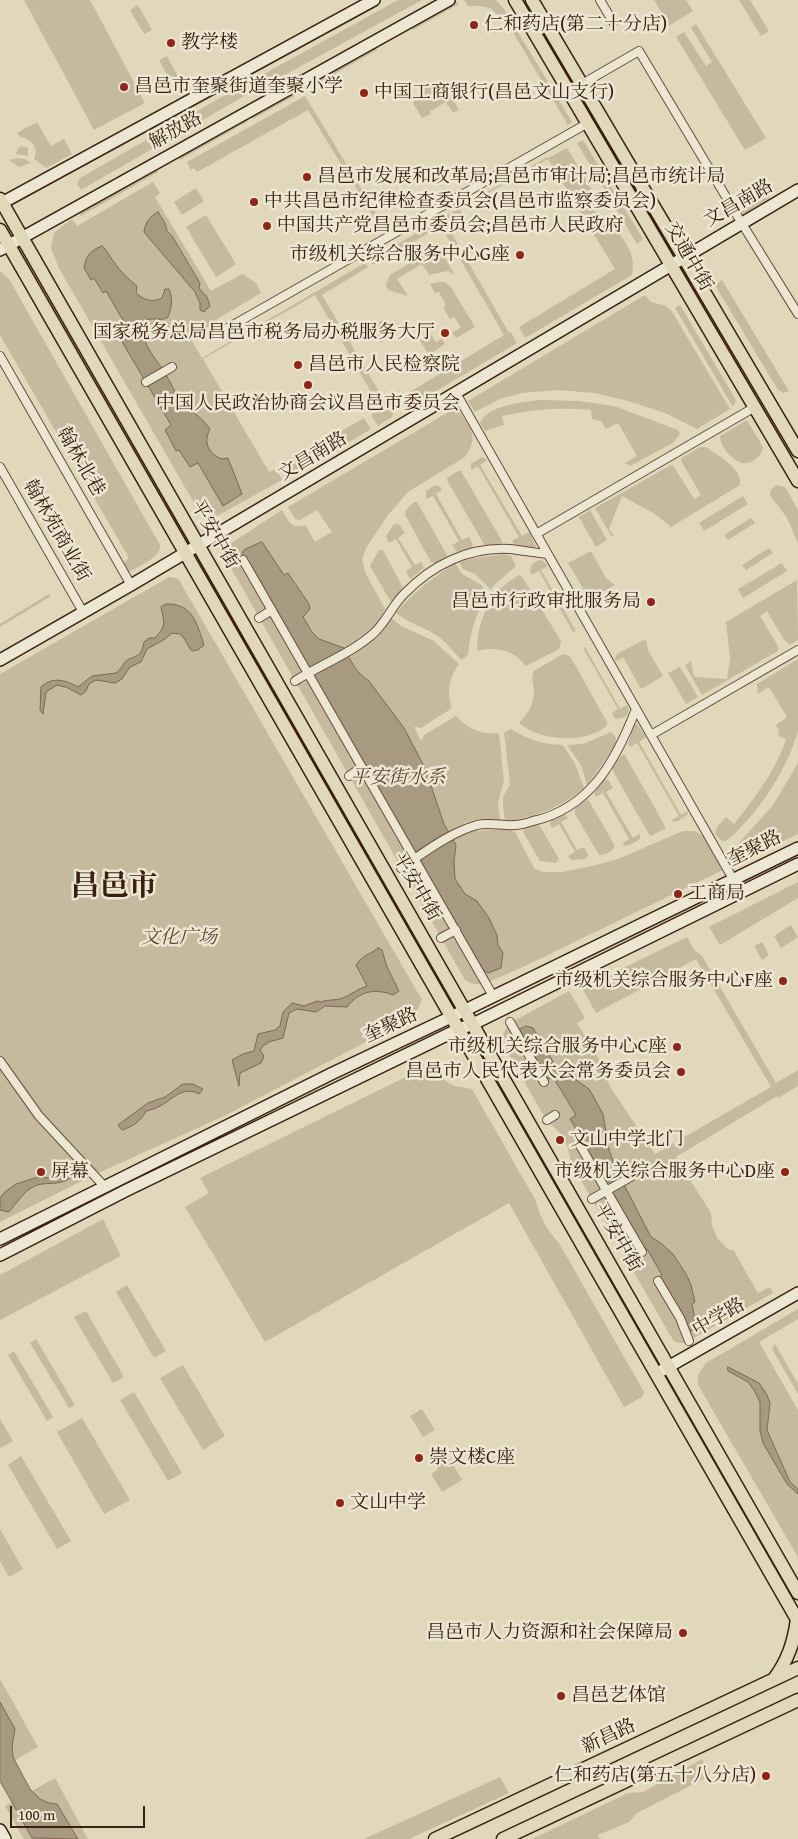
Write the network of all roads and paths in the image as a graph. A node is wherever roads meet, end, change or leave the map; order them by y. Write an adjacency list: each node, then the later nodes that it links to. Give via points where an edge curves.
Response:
1 (374, 0): 10 (street, 解放路)
2 (448, 0): 13 (street, 解放路)
3 (515, 0): 8 (main road, 交通中街)
4 (532, 0): 7 (main road, 交通中街)
5 (600, 0): 6 (street)
6 (613, 22)
7 (582, 84): 11 (street, via 638,51); 15 (main road, 交通中街)
8 (588, 123): 16 (main road, 交通中街); 18 (street)
9 (798, 190): 11 (street, 文昌南路)
10 (1, 202): 13 (main road, 平安中街)
11 (741, 222): 15 (street, 文昌南路); 17 (street)
12 (0, 230): 14 (main road, 平安中街)
13 (21, 237): 14 (street, 解放路); 28 (main road, 平安中街)
14 (4, 247): 29 (main road, 平安中街)
15 (684, 257): 16 (street, 文昌南路); 24 (main road, 交通中街)
16 (671, 264): 22 (street, 文昌南路); 23 (main road, 交通中街)
17 (798, 314)
18 (219, 333)
19 (0, 356): 32 (street, 翰林北巷)
20 (172, 367): 21 (street)
21 (146, 382)
22 (456, 393): 27 (street); 28 (street, 文昌南路)
23 (755, 407): 26 (main road, 交通中街); 27 (street)
24 (798, 452)
25 (0, 467): 34 (street, 翰林苑商业街)
26 (798, 481)
27 (536, 534): 30 (street)
28 (198, 544): 29 (street, 文昌南路); 52 (main road, 平安中街)
29 (185, 551): 32 (street, 文昌南路); 53 (main road, 平安中街)
30 (548, 554): 38 (street, via 488,549 447,562 422,577 402,595 373,634); 40 (street)
31 (243, 560): 33 (street)
32 (131, 584): 34 (street, 文昌南路)
33 (272, 610): 35 (street); 38 (street)
34 (83, 612): 37 (street, 文昌南路)
35 (259, 618)
36 (798, 650): 41 (street)
37 (0, 660)
38 (308, 672): 39 (street); 42 (street)
39 (295, 681)
40 (636, 709): 41 (street); 45 (street, via 623,743 606,770 588,792 567,809 515,826 480,824 458,831)
41 (651, 735): 48 (street)
42 (362, 767): 43 (street); 45 (street)
43 (349, 776)
44 (798, 848): 48 (street, 奎聚路)
45 (415, 859): 47 (street); 49 (street)
46 (798, 864): 55 (street, 奎聚路)
47 (401, 868)
48 (733, 879): 51 (street, 奎聚路)
49 (456, 930): 50 (street); 51 (street)
50 (441, 938)
51 (493, 996): 52 (street, 奎聚路)
52 (465, 1010): 53 (street, 奎聚路); 55 (main road, 平安中街)
53 (451, 1017): 56 (main road, 平安中街); 63 (street, 奎聚路)
54 (510, 1022): 58 (street)
55 (473, 1024): 56 (street, 奎聚路); 72 (main road, 平安中街)
56 (459, 1029): 68 (street, 奎聚路); 73 (main road, 平安中街)
57 (0, 1060): 63 (street, via 39,1116)
58 (544, 1082)
59 (555, 1115): 60 (street)
60 (548, 1120)
61 (581, 1147): 64 (street)
62 (634, 1175): 64 (street)
63 (104, 1186): 66 (street, 奎聚路)
64 (606, 1191): 65 (street); 67 (street)
65 (592, 1199)
66 (0, 1239)
67 (642, 1252)
68 (0, 1255)
69 (658, 1281): 71 (street, via 680,1318)
70 (798, 1293): 72 (street, 中学路)
71 (689, 1341)
72 (670, 1368): 73 (street, 中学路); 74 (main road, 平安中街)
73 (656, 1374): 75 (main road, 平安中街)
74 (798, 1593)
75 (797, 1620): 77 (main road, via 789,1655)
76 (798, 1668): 77 (main road, 新昌路)
77 (774, 1680): 83 (main road, 新昌路)
78 (798, 1700): 79 (main road)
79 (784, 1706): 80 (main road); 84 (main road)
80 (798, 1706)
81 (0, 1830): 82 (street)
82 (5, 1839)
83 (436, 1839)
84 (503, 1839)

